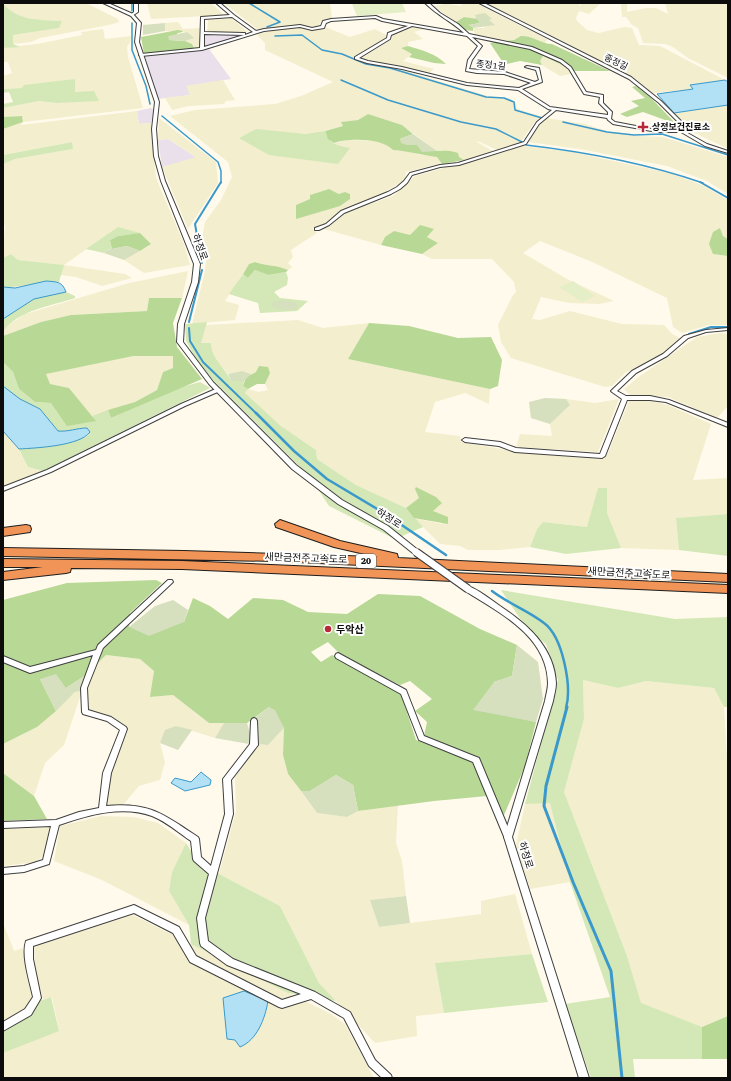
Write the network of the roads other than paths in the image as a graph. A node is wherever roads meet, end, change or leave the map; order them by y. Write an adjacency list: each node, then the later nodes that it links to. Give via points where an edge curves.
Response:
1 (105, 3): 6 (street)
2 (136, 3): 6 (street, via 136,12)
3 (218, 3): 7 (street)
4 (427, 3): 11 (street, 종정1길)
5 (481, 3): 19 (street, 종정길, via 630,78 684,126)
6 (132, 16): 13 (street, 하정로, via 139,23 137,42)
7 (233, 16): 9 (street, via 202,18); 10 (street)
8 (412, 26): 10 (street, via 376,17 331,20 324,22 323,27 312,29 300,26); 11 (street); 16 (street, via 389,34 389,38 356,58 467,84)
9 (202, 33): 10 (street); 12 (street)
10 (256, 33): 12 (street)
11 (468, 34): 15 (street, 종정1길, via 480,46 470,60 467,70 504,73); 18 (street, via 531,48 561,61 570,68 586,93 602,96 601,103 610,112)
12 (202, 49): 13 (street)
13 (141, 55): 23 (street, 하정로, via 157,102 154,129 156,156 163,182 197,264 195,282 180,324 180,342)
14 (527, 66): 15 (street, via 538,69 541,80)
15 (535, 83): 16 (street)
16 (519, 89): 17 (street, via 537,102)
17 (555, 109): 18 (street); 21 (street, via 538,123 525,143 458,164 411,174 390,194 345,210 327,225)
18 (610, 117): 19 (street, via 614,123 645,129)
19 (682, 131): 20 (street, via 706,145)
20 (728, 152)
21 (317, 229)
22 (728, 329): 24 (street, via 706,331 686,337 664,355 634,372 614,390)
23 (218, 390): 27 (street, via 49,471); 46 (street, 하정로, bridge, via 294,467 340,502 386,528 533,636 543,649 552,682 549,701)
24 (626, 398): 25 (street, via 667,401); 26 (street, via 602,456 515,450 500,444)
25 (728, 425)
26 (465, 440)
27 (3, 489)
28 (280, 524): 33 (highway, via 338,544)
29 (26, 529): 30 (highway)
30 (3, 532)
31 (3, 552): 33 (highway, 새만금전주고속도로 / 20, via 130,553)
32 (3, 563): 34 (highway, 새만금전주고속도로 / 20)
33 (425, 564): 36 (highway, 새만금전주고속도로 / 20)
34 (161, 565): 35 (highway, via 65,569); 38 (highway, 새만금전주고속도로 / 20)
35 (3, 576)
36 (728, 578)
37 (170, 582): 39 (street)
38 (728, 589)
39 (97, 652): 41 (street, via 30,670); 43 (street, via 84,688 85,712 109,720 124,729 107,773)
40 (338, 656): 46 (street, via 404,692 420,738 476,760)
41 (3, 659)
42 (254, 721): 48 (street, via 254,745 227,779 229,814)
43 (102, 810): 44 (street); 48 (street, via 127,809 153,813 195,839 197,859)
44 (56, 823): 45 (street); 47 (street, via 46,862 24,869)
45 (3, 825)
46 (508, 837): 52 (street, 하정로)
47 (3, 871)
48 (212, 872): 49 (street, via 201,918 204,943 230,962)
49 (312, 995): 50 (street, via 282,1004 193,959 176,930 134,909 29,944 29,959 37,998 28,1012); 51 (street, via 347,1015 372,1063)
50 (3, 1028)
51 (388, 1078)
52 (584, 1078)

